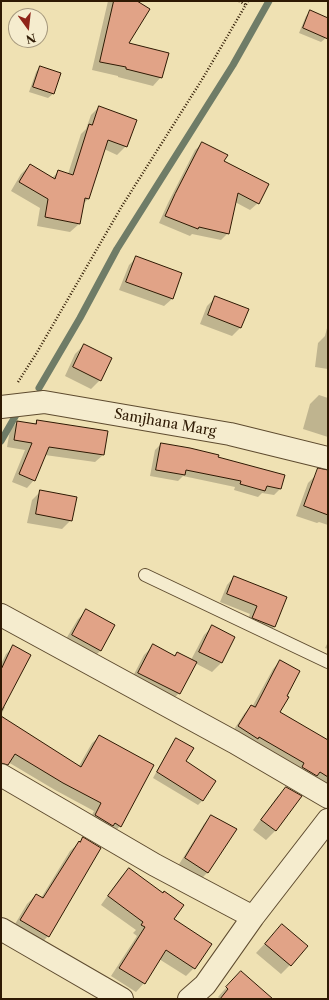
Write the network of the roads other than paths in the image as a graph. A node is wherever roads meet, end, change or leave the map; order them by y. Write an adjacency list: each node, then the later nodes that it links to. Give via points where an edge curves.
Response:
1 (2, 407): 2 (street, Samjhana Marg, via 44,402 230,434)
2 (328, 458)
3 (145, 575): 5 (lane)
4 (1, 615): 7 (street, via 227,738)
5 (328, 662)
6 (1, 775): 9 (street)
7 (328, 797)
8 (328, 820): 9 (street)
9 (253, 917): 12 (street, via 205,985)
10 (1, 929): 11 (street)
11 (122, 999)
12 (189, 999)

